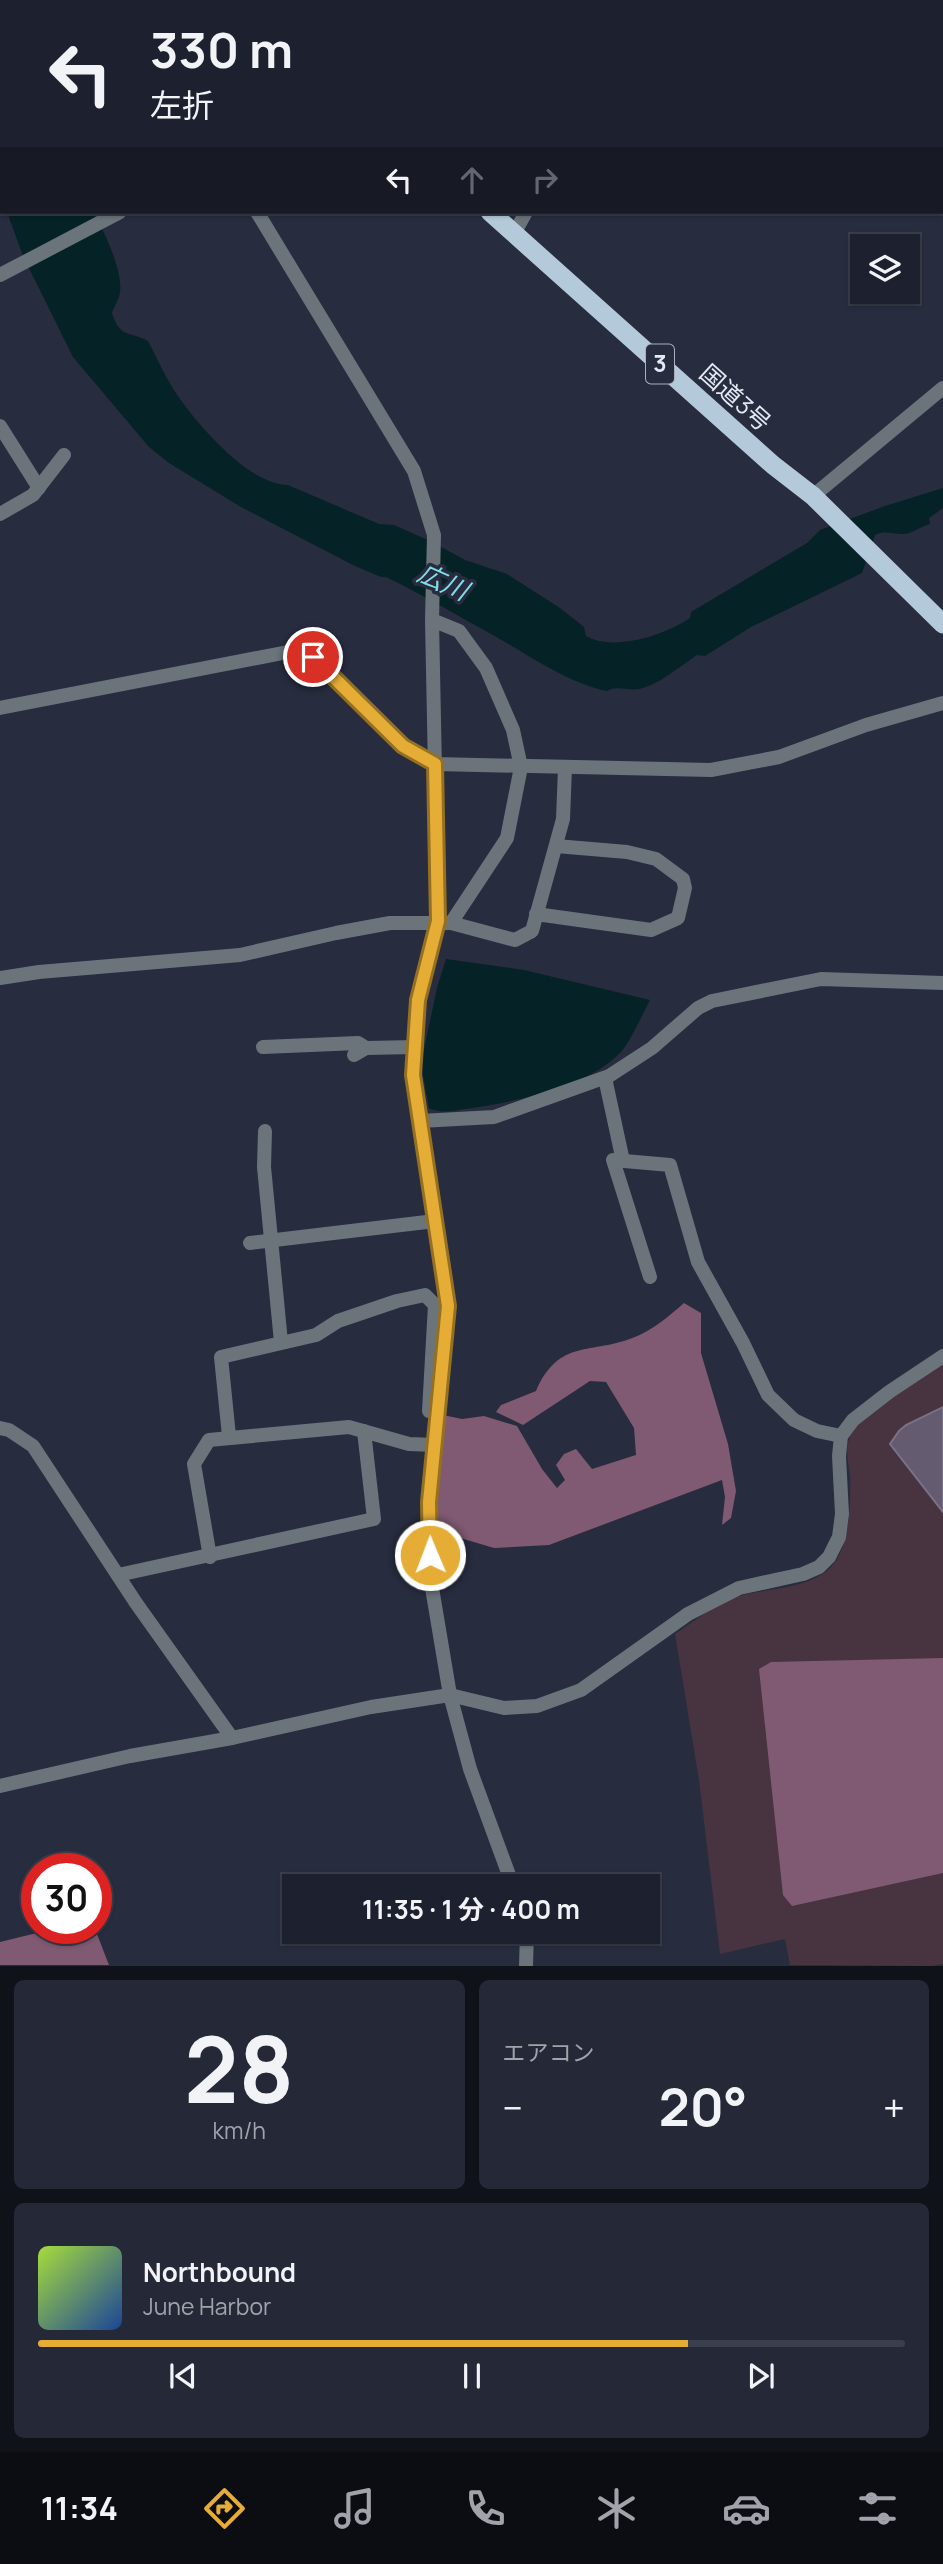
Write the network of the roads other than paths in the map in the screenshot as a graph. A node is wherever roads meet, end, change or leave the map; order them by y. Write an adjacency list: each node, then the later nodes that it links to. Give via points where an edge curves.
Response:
1 (116, 214): 6 (street)
2 (258, 214): 13 (street, via 414,471 434,535)
3 (492, 214): 5 (highway, 国道3号 / 3)
4 (525, 214): 5 (street)
5 (514, 234): 11 (highway, 国道3号 / 3)
6 (0, 275)
7 (943, 388): 11 (street)
8 (0, 426): 10 (street)
9 (64, 455): 10 (street)
10 (39, 488): 12 (street)
11 (813, 496): 14 (highway, 国道3号 / 3)
12 (0, 514)
13 (432, 615): 17 (street); 18 (street, via 459,631 486,668 513,730)
14 (943, 624)
15 (943, 703): 19 (street, via 779,757 711,770)
16 (0, 708): 17 (street, via 293,651 313,657 403,746)
17 (435, 764): 18 (street); 22 (street)
18 (521, 767): 19 (street); 22 (street, via 507,838)
19 (565, 768): 20 (street, via 563,819)
20 (556, 846): 21 (street); 21 (street, via 656,859 683,879 681,911 678,918 650,930)
21 (537, 914): 22 (street, via 532,931 515,940)
22 (444, 922): 23 (street, via 390,923 240,955); 26 (street, via 418,1000)
23 (0, 978)
24 (943, 983): 27 (street, via 821,979 712,1001)
25 (263, 1047): 26 (street, via 358,1043 360,1051)
26 (415, 1047): 28 (street, via 413,1075)
27 (605, 1078): 28 (street, via 494,1117); 30 (street)
28 (420, 1121): 31 (street)
29 (265, 1131): 32 (street, via 264,1167)
30 (623, 1161): 34 (street, via 613,1160); 41 (street, via 670,1165 698,1262 768,1395 794,1420)
31 (435, 1221): 32 (street); 37 (street, via 448,1306)
32 (273, 1241): 33 (street); 35 (street)
33 (250, 1243)
34 (650, 1277)
35 (281, 1342): 37 (street, via 316,1335 338,1321 425,1295 435,1305 429,1411); 40 (street, via 221,1357)
36 (943, 1356): 41 (street, via 853,1420)
37 (438, 1411): 42 (street)
38 (0, 1428): 44 (street, via 33,1446)
39 (364, 1431): 40 (street, via 349,1427); 42 (street, via 409,1444); 43 (street, via 374,1519)
40 (229, 1436): 43 (street, via 209,1440 194,1464)
41 (841, 1436): 45 (street, via 839,1537 819,1567 739,1588 688,1614 580,1690 537,1706 504,1708)
42 (435, 1445): 45 (street, via 429,1502 431,1582)
43 (210, 1557): 44 (street)
44 (118, 1575): 46 (street)
45 (450, 1695): 46 (street, via 371,1707); 48 (street, via 470,1769)
46 (232, 1738): 47 (street)
47 (0, 1786)
48 (509, 1874)
49 (527, 1944): 50 (street)
50 (526, 1965)

